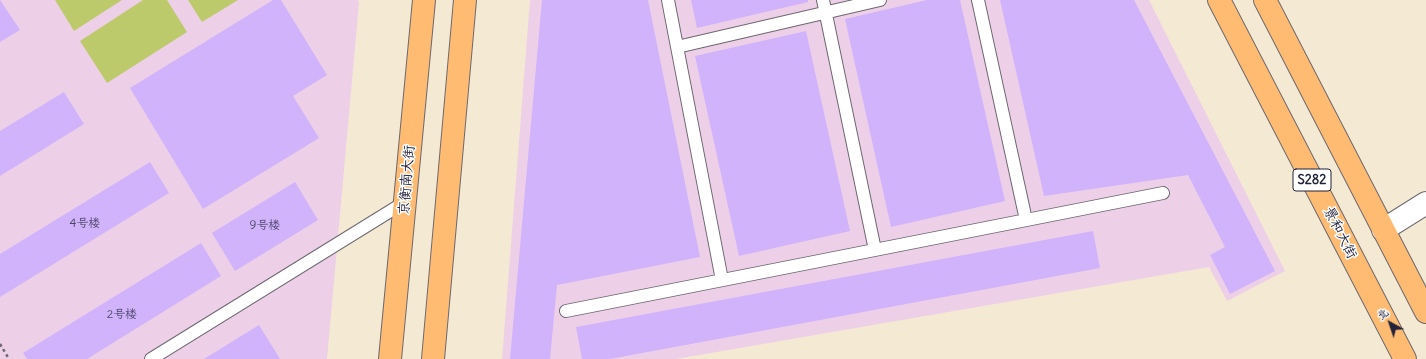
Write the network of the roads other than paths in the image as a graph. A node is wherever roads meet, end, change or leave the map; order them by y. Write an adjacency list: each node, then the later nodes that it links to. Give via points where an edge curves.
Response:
1 (424, 0): 12 (main road, 京衡南大街)
2 (466, 0): 22 (main road)
3 (668, 0): 10 (lane)
4 (823, 0): 9 (lane)
5 (880, 0): 9 (lane)
6 (978, 0): 14 (lane)
7 (1220, 0): 23 (main road, 景和大街 / S282)
8 (1265, 0): 15 (main road, S282)
9 (826, 12): 10 (lane); 16 (lane)
10 (677, 47): 17 (lane)
11 (1163, 193): 14 (lane)
12 (405, 202): 20 (lane); 21 (main road, 京衡南大街)
13 (1426, 203): 15 (street)
14 (1026, 220): 16 (lane)
15 (1383, 230): 19 (main road, S282)
16 (875, 250): 17 (lane)
17 (722, 280): 18 (lane)
18 (566, 311)
19 (1426, 312)
20 (151, 359)
21 (390, 359)
22 (433, 359)
23 (1405, 359)

